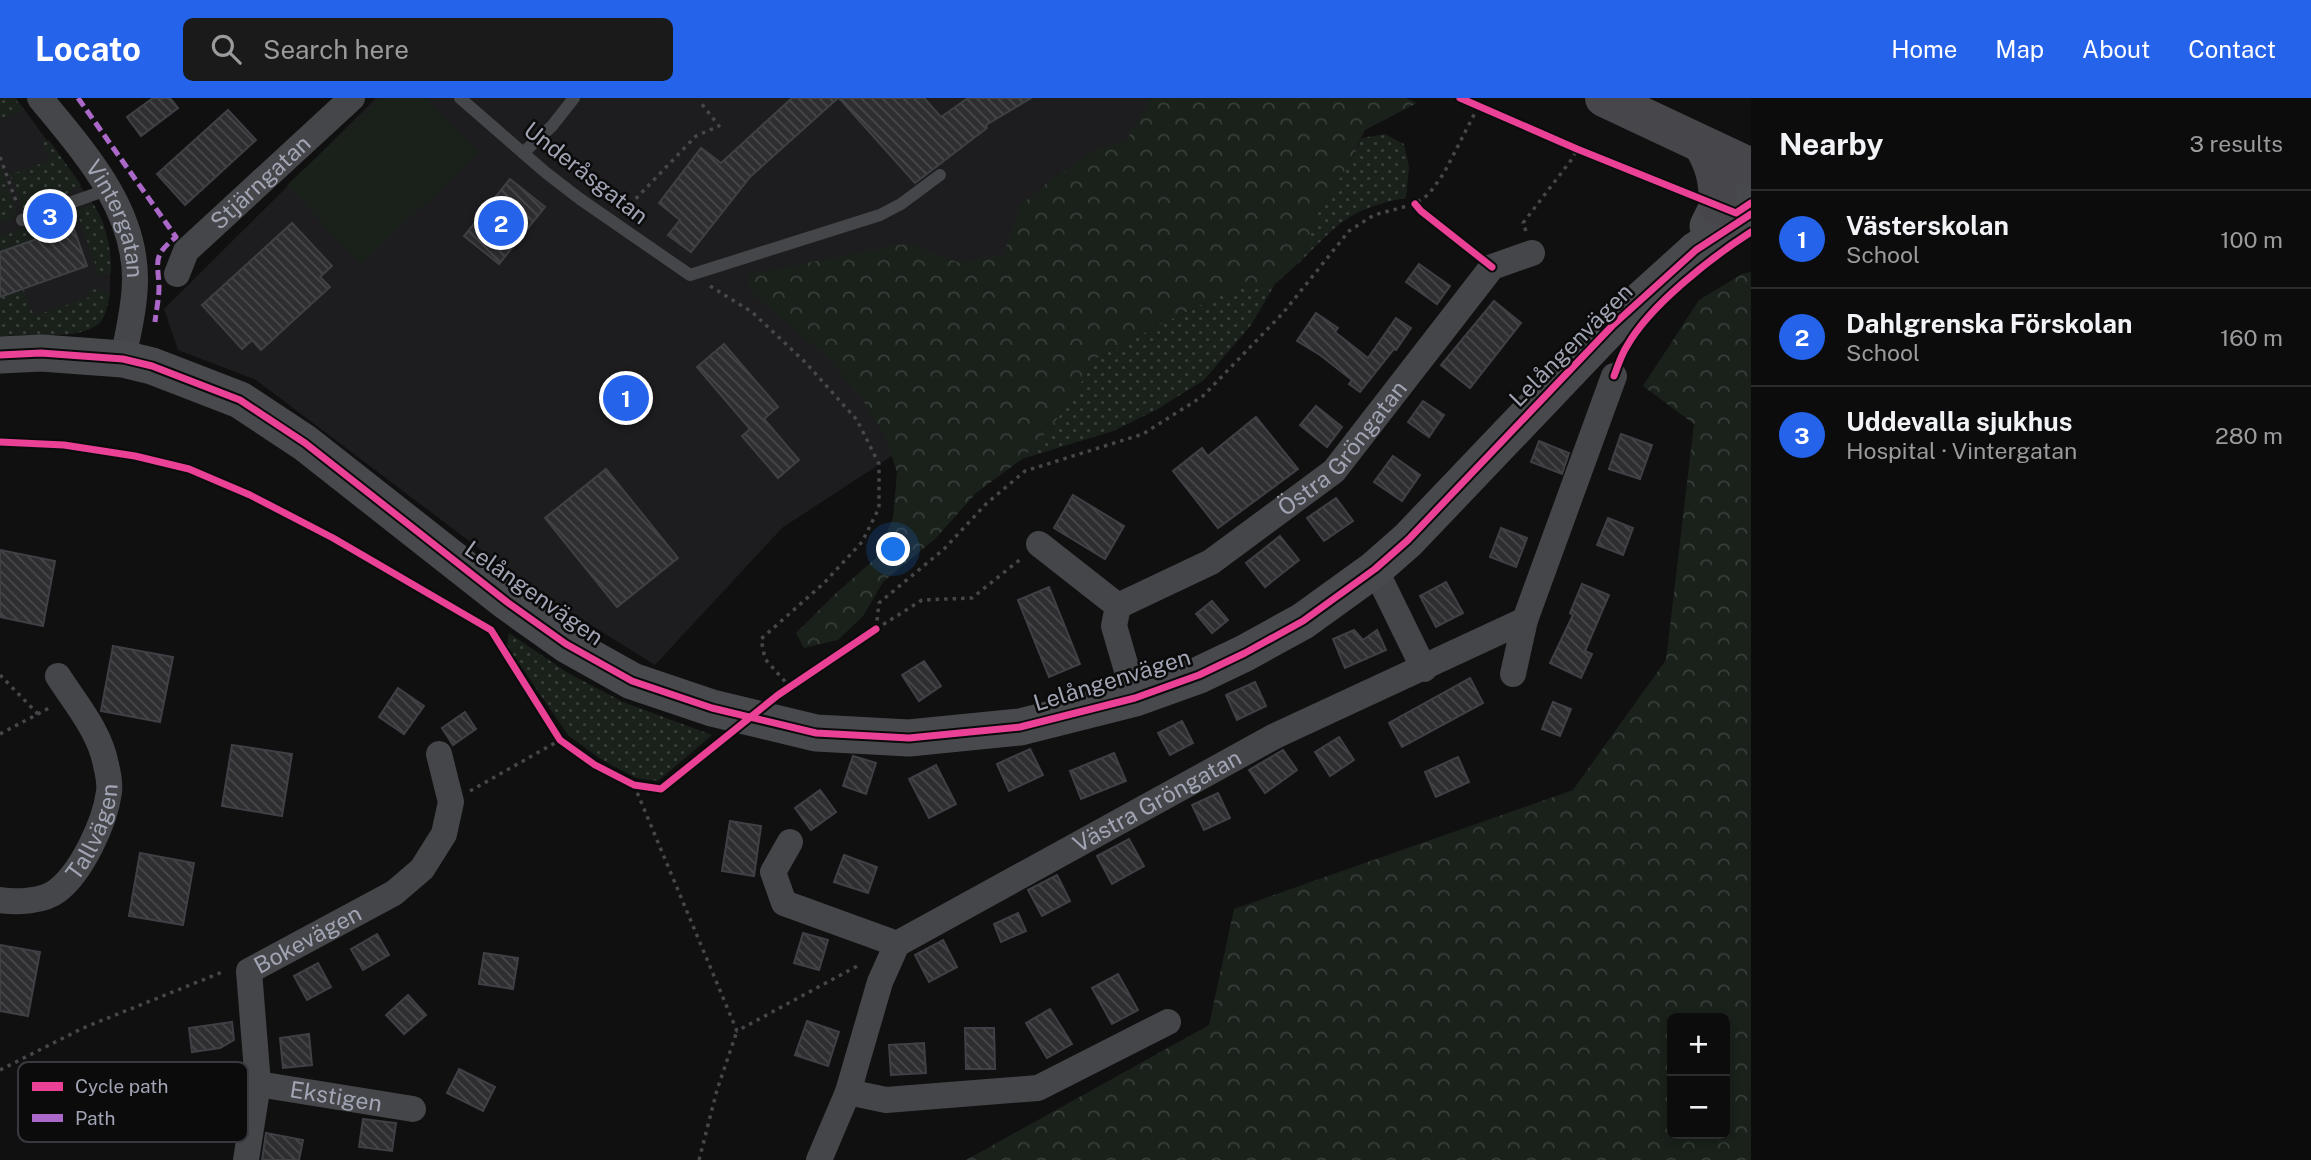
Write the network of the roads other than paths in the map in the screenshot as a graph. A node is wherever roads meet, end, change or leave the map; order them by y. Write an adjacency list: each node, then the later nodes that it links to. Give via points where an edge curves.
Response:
1 (40, 98): 11 (street, Vintergatan)
2 (352, 98): 15 (street, Stjärngatan, via 186,251)
3 (460, 98): 7 (lane, Underåsgatan)
4 (574, 98): 7 (lane)
5 (1605, 98): 6 (highway)
6 (1703, 146): 8 (highway); 12 (highway)
7 (523, 153): 9 (lane, Underåsgatan, via 580,199 690,275 880,215)
8 (1751, 167)
9 (940, 175)
10 (1751, 184): 12 (street, Lelångenvägen)
11 (110, 188): 13 (lane); 17 (street, Vintergatan, via 126,230 135,275)
12 (1735, 210): 20 (street, Lelångenvägen, via 1612,326)
13 (22, 219)
14 (1532, 254): 21 (street, Östra Gröngatan, via 1492,267 1334,471 1211,562)
15 (177, 274)
16 (0, 355): 17 (street, Lelångenvägen)
17 (123, 359): 26 (street, Lelångenvägen, via 240,400 305,443 566,644 632,681 712,708 816,733 909,738 1020,727)
18 (1614, 376): 22 (street)
19 (1039, 544): 21 (street)
20 (1375, 569): 23 (street); 26 (street, Lelångenvägen, via 1303,621 1245,653)
21 (1118, 606): 26 (street, via 1114,626)
22 (1525, 620): 23 (street, Västra Gröngatan); 24 (street)
23 (1424, 668): 30 (street, Västra Gröngatan, via 1275,736)
24 (1513, 674)
25 (64, 686): 29 (street, Tallvägen, via 99,740 106,765 109,791 100,822 74,873 56,892 32,900)
26 (1135, 698)
27 (439, 754): 32 (street, Bokevägen, via 451,802 444,834 422,869 394,893 249,971)
28 (790, 842): 30 (street, via 773,872 784,903)
29 (0, 900)
30 (897, 944): 33 (street, via 880,982)
31 (1168, 1022): 33 (street, via 1038,1088 886,1100)
32 (258, 1084): 34 (street, Ekstigen); 35 (street, Bokevägen)
33 (848, 1092): 36 (street)
34 (413, 1109)
35 (246, 1160)
36 (819, 1160)

